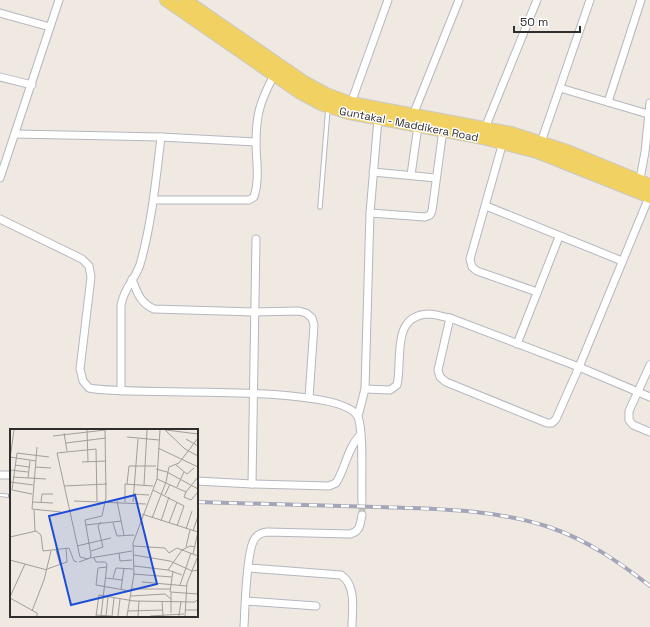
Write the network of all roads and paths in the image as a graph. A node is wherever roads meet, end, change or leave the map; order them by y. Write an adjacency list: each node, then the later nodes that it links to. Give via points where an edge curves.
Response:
1 (59, 0): 10 (street)
2 (166, 0): 11 (main road, Guntakal - Maddikera Road)
3 (186, 0): 16 (main road, Guntakal - Maddikera Road, via 304,82)
4 (388, 0): 16 (street)
5 (459, 0): 20 (street)
6 (537, 0): 23 (street)
7 (590, 0): 14 (street)
8 (641, 0): 15 (street)
9 (0, 13): 10 (street)
10 (50, 27): 13 (street)
11 (274, 75): 18 (main road, Guntakal - Maddikera Road); 27 (street, via 259,106)
12 (0, 77): 13 (street)
13 (32, 85): 25 (street)
14 (560, 88): 15 (street); 29 (street)
15 (608, 102): 19 (street)
16 (351, 103): 20 (main road, Guntakal - Maddikera Road)
17 (650, 103): 19 (street)
18 (328, 107): 21 (main road, Guntakal - Maddikera Road); 37 (lane)
19 (648, 114): 34 (street)
20 (413, 115): 23 (main road, Guntakal - Maddikera Road)
21 (378, 119): 22 (main road, Guntakal - Maddikera Road); 30 (street)
22 (418, 126): 24 (main road, Guntakal - Maddikera Road); 31 (street)
23 (485, 128): 29 (main road, Guntakal - Maddikera Road)
24 (443, 130): 28 (main road, Guntakal - Maddikera Road); 33 (street)
25 (15, 134): 26 (street); 32 (street)
26 (160, 137): 27 (street); 35 (street)
27 (256, 142): 35 (street, via 258,179 254,197 249,200)
28 (503, 142): 29 (main road, Guntakal - Maddikera Road); 36 (street)
29 (539, 147): 34 (main road, Guntakal - Maddikera Road); 34 (main road, Guntakal - Maddikera Road)
30 (373, 172): 31 (street); 38 (street)
31 (412, 175): 33 (street)
32 (0, 178)
33 (436, 178): 38 (street, via 430,215 425,217)
34 (647, 189): 42 (street)
35 (154, 200): 43 (street, via 141,263)
36 (486, 206): 40 (street); 44 (street, via 470,260 472,267)
37 (320, 207)
38 (370, 213): 50 (street)
39 (0, 219): 51 (street, via 82,259 89,266 91,277 80,369 83,381 89,388)
40 (559, 236): 42 (street); 44 (street)
41 (256, 239): 45 (street)
42 (622, 261): 49 (street)
43 (132, 279): 45 (street, via 140,298 146,306 154,309); 51 (street, via 123,294 121,305)
44 (537, 292): 47 (street)
45 (254, 312): 53 (street); 55 (street, via 298,311 312,318 314,325)
46 (450, 318): 47 (street); 49 (street, via 438,370 440,377 446,382 547,423 552,423 556,419); 50 (street, via 430,314 416,316 406,324 400,337 400,376 397,385 390,390)
47 (517, 344): 49 (street)
48 (650, 365): 52 (street)
49 (579, 367): 52 (street)
50 (365, 389): 56 (street)
51 (121, 391): 53 (street)
52 (637, 392): 54 (street); 57 (street, via 628,420)
53 (253, 394): 55 (street); 60 (street)
54 (650, 397)
55 (309, 398): 56 (street, via 336,402 350,408)
56 (358, 416): 58 (street)
57 (650, 432)
58 (360, 435): 60 (street, via 350,449 336,483 329,486); 61 (street)
59 (198, 481): 60 (street)
60 (252, 484)
61 (362, 502)
62 (362, 515): 63 (street, via 359,529 350,534 261,533 252,542)
63 (249, 568): 64 (street); 67 (street, via 341,575 351,586)
64 (246, 601): 65 (street); 66 (street)
65 (316, 606)
66 (244, 627)
67 (352, 627)

